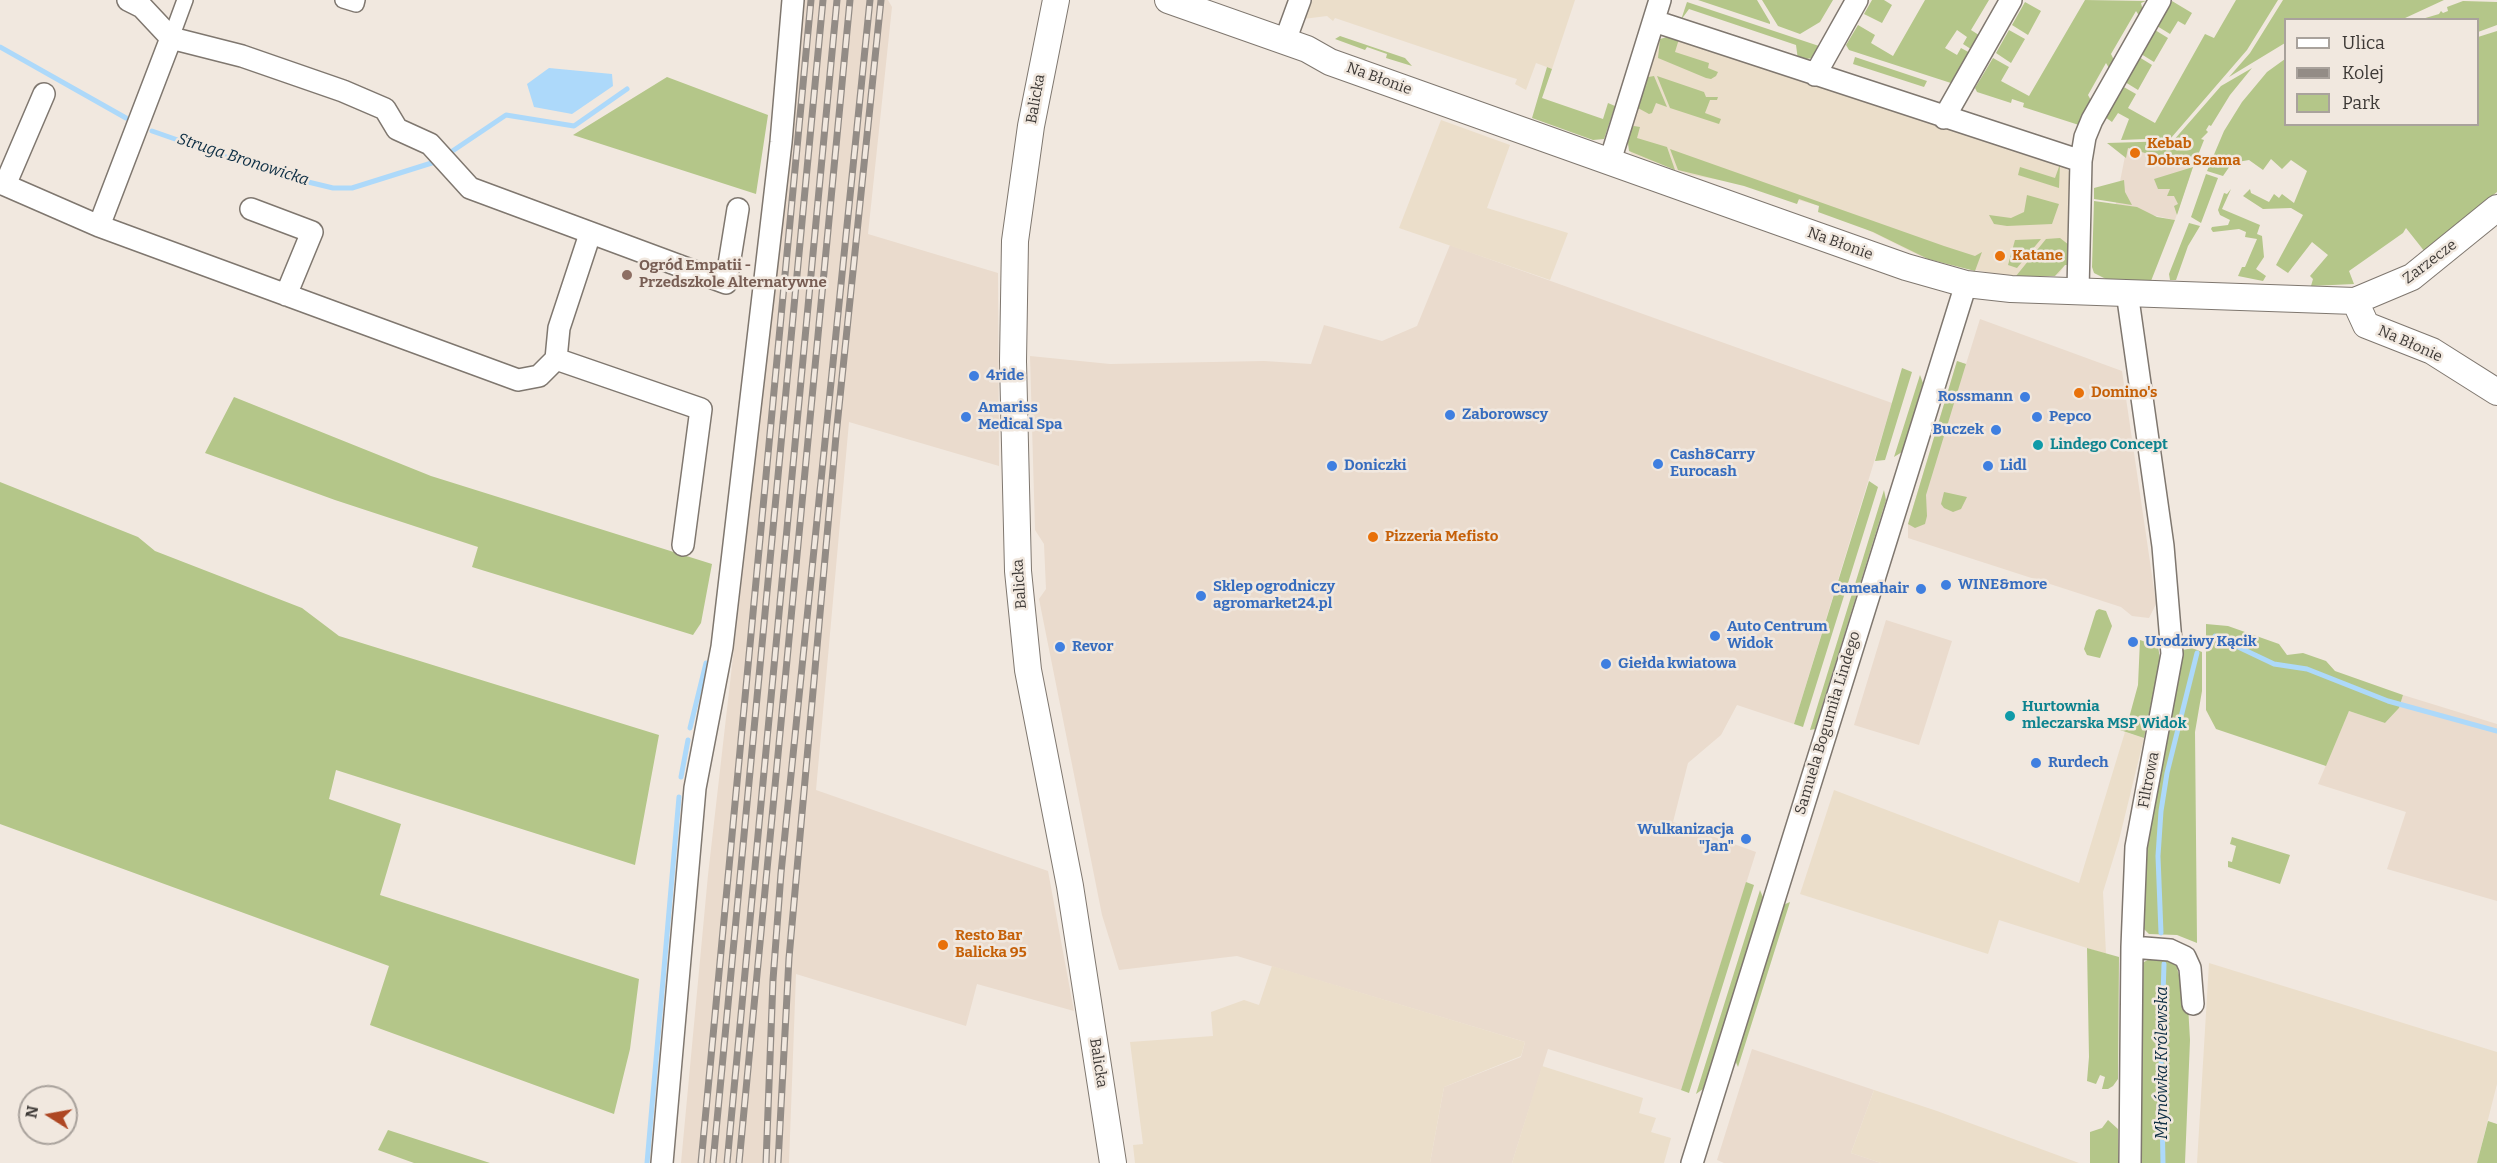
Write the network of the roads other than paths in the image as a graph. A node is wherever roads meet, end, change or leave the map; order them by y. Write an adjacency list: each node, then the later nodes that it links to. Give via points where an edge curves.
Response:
1 (128, 0): 14 (street, via 142,7)
2 (185, 0): 14 (street)
3 (343, 0): 4 (street, via 356,4)
4 (357, 0)
5 (793, 0): 36 (street, via 781,142 722,647 694,788)
6 (1056, 0): 37 (street, Balicka, via 1031,126 1015,242 1013,361 1018,571 1034,706 1070,886)
7 (1168, 0): 15 (street, Na Błonie)
8 (1299, 0): 15 (street)
9 (1660, 0): 13 (street)
10 (1857, 0): 16 (street)
11 (2011, 0): 18 (street)
12 (2160, 0): 20 (street, via 2092,120)
13 (1654, 21): 16 (street); 19 (street)
14 (171, 38): 24 (street); 25 (street, via 237,54 385,109 398,129 430,144 470,188)
15 (1285, 41): 19 (street, Na Błonie, via 1330,62)
16 (1815, 75): 18 (street)
17 (44, 94): 24 (street, via 5,185)
18 (1944, 118): 20 (street)
19 (1610, 161): 26 (street, Na Błonie, via 1906,267)
20 (2081, 161): 27 (street)
21 (251, 208): 29 (street, via 312,232)
22 (2497, 208): 30 (street, Zarzecze, via 2412,278)
23 (738, 209): 25 (street, via 726,283)
24 (99, 226): 29 (street)
25 (591, 234): 31 (street, via 559,328)
26 (1966, 284): 27 (street, Na Błonie); 38 (street, Samuela Bogumiła Lindego)
27 (2078, 290): 28 (street, Na Błonie)
28 (2127, 292): 30 (street, Na Błonie); 34 (street, Filtrowa, via 2163,546 2172,654 2136,847)
29 (286, 295): 31 (street, via 518,380 539,376)
30 (2355, 301): 32 (street, Na Błonie, via 2366,325 2432,351)
31 (556, 359): 33 (street, via 701,409)
32 (2497, 392)
33 (683, 545)
34 (2132, 947): 35 (street, via 2170,950 2185,957 2190,968); 39 (street, Filtrowa)
35 (2193, 1004)
36 (662, 1163)
37 (1113, 1163)
38 (1692, 1163)
39 (2130, 1163)

